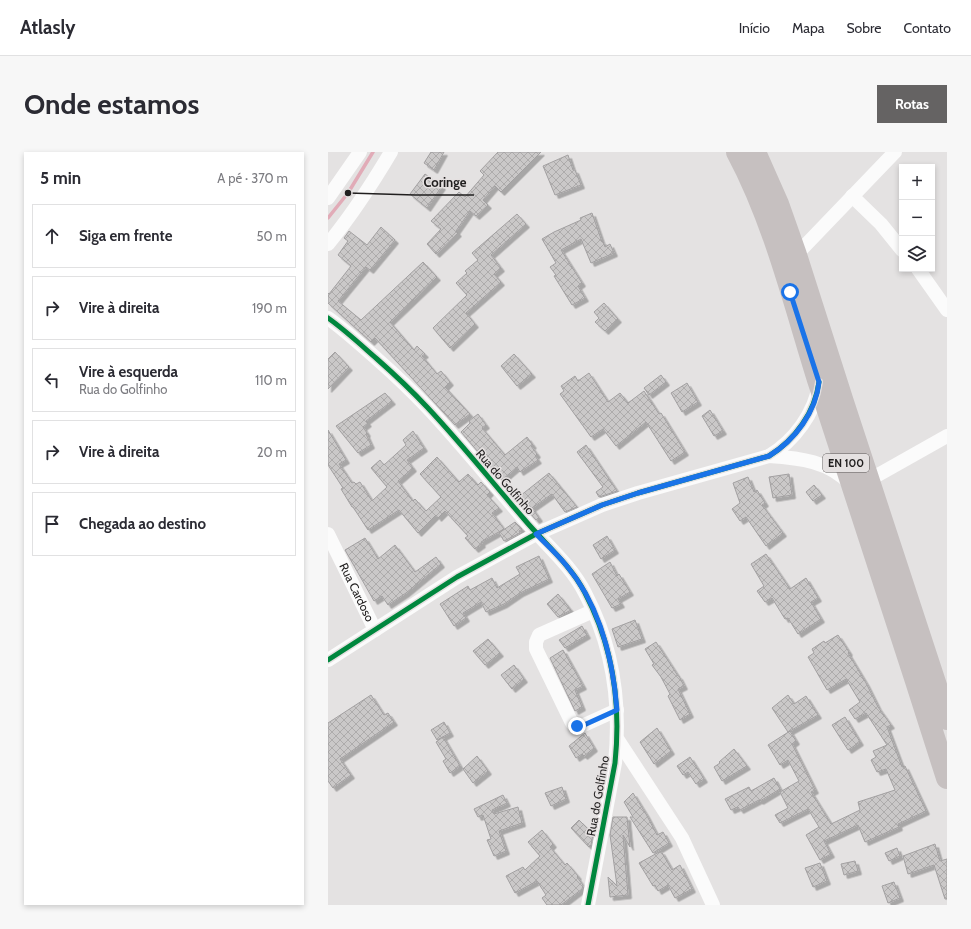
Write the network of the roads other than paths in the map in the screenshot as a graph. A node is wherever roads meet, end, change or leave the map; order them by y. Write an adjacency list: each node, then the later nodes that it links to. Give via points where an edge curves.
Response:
1 (360, 152): 7 (street)
2 (391, 152): 8 (street, via 370,188)
3 (737, 152): 14 (main road, EN 100, via 772,234)
4 (755, 152): 10 (main road, EN 100, via 778,204)
5 (894, 152): 6 (street)
6 (852, 196): 9 (street, via 881,224); 10 (street)
7 (328, 198)
8 (328, 244)
9 (899, 246)
10 (796, 255): 17 (main road, EN 100)
11 (920, 272): 12 (street)
12 (947, 310)
13 (328, 318): 19 (street, Rua do Golfinho, via 358,342 427,407)
14 (819, 382): 16 (street, via 812,407 802,424 791,439); 17 (main road, EN 100)
15 (947, 436): 17 (street)
16 (769, 456): 17 (street, via 814,462); 19 (street, via 602,505)
17 (861, 484): 24 (main road, EN 100); 26 (main road, EN 100)
18 (328, 534): 21 (street, Rua Cardoso)
19 (536, 534): 20 (street, Rua do Golfinho, via 566,566 585,592); 21 (street, via 457,577)
20 (593, 611): 23 (street, Rua do Golfinho, via 609,654); 23 (street, via 539,635 536,649 572,723 577,726 584,725)
21 (375, 630): 22 (street)
22 (328, 660)
23 (617, 710): 25 (street, Rua do Golfinho)
24 (947, 719)
25 (618, 740): 27 (street, Rua do Golfinho); 28 (street, via 682,838)
26 (947, 778)
27 (588, 905)
28 (713, 905)

